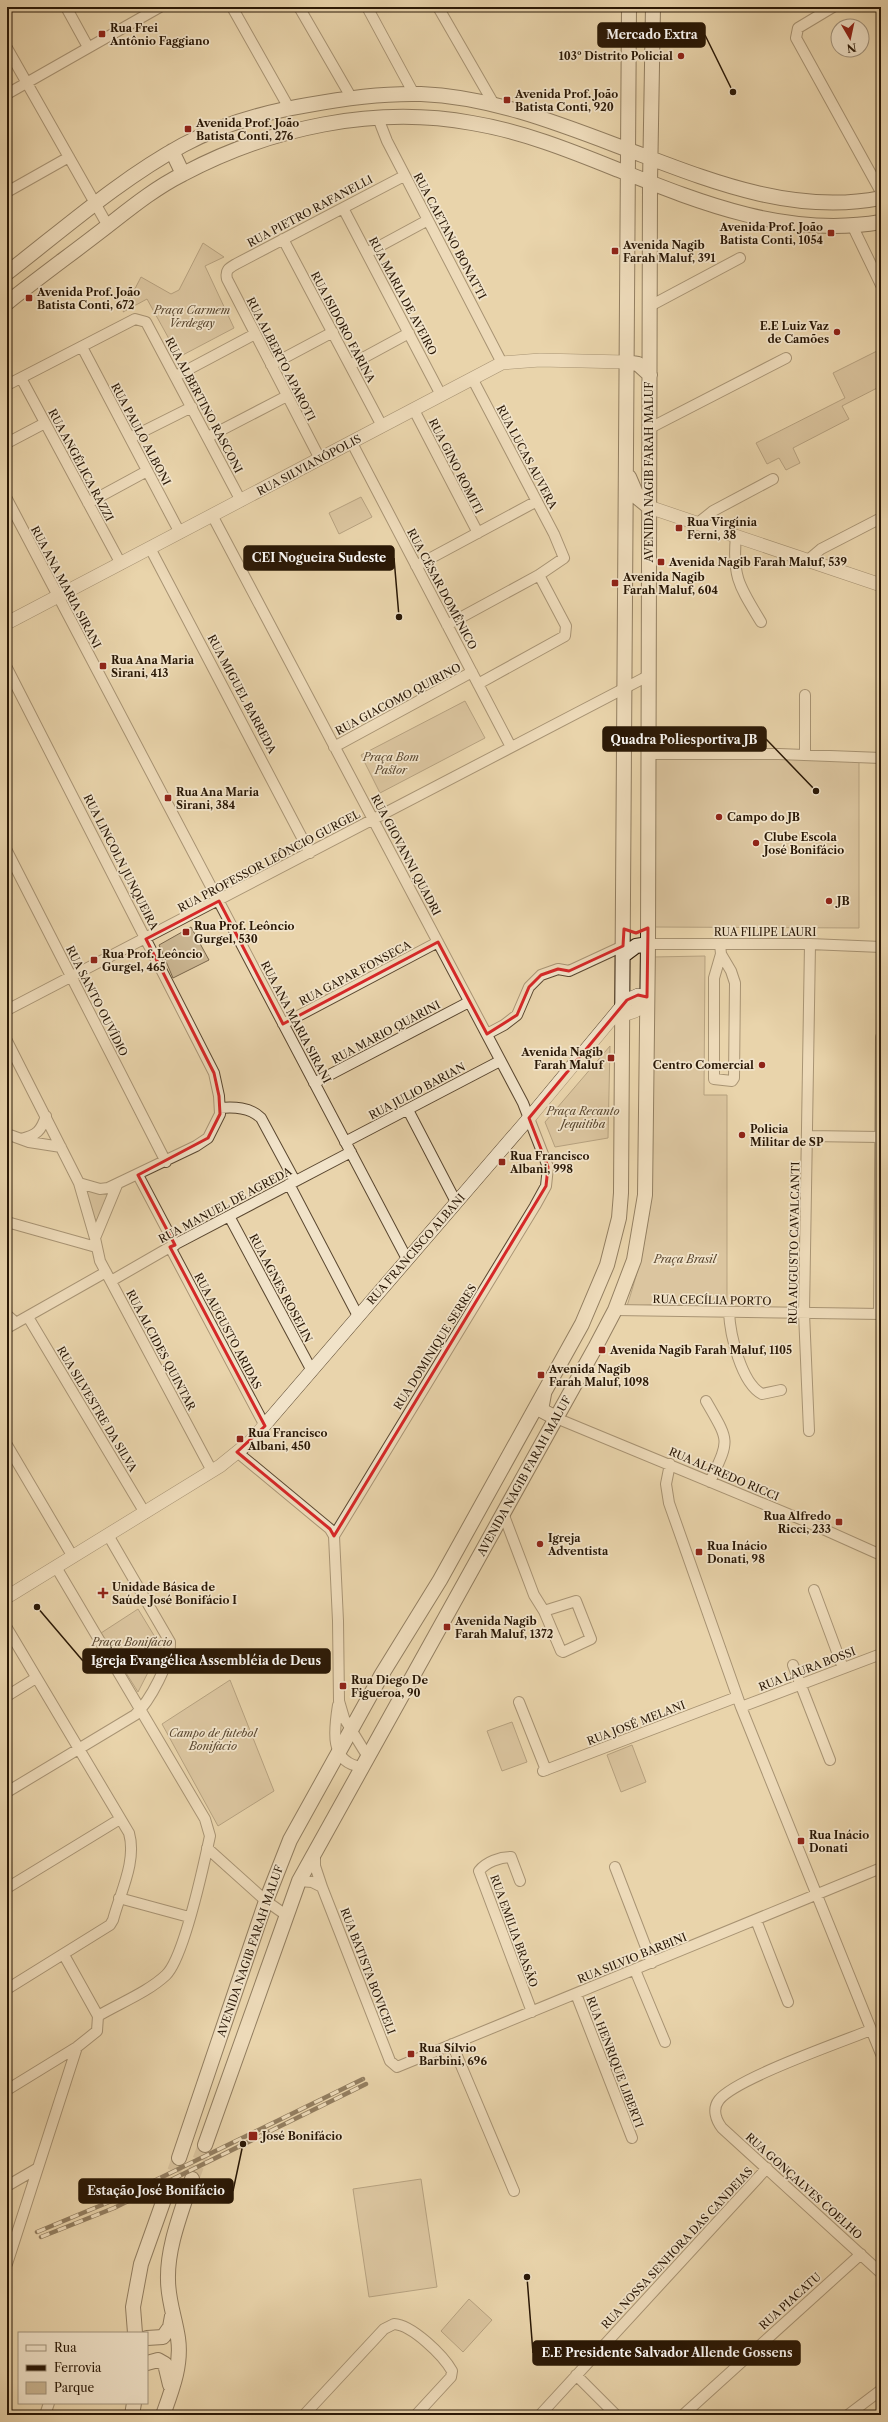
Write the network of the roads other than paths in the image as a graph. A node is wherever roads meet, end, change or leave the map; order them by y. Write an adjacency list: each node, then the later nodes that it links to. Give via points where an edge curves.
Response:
1 (66, 7): 10 (street)
2 (232, 7): 17 (street)
3 (299, 7): 15 (street)
4 (367, 7): 14 (street)
5 (438, 7): 16 (street)
6 (629, 7): 19 (main road, AVENIDA NAGIB FARAH MALUF)
7 (653, 7): 22 (main road, AVENIDA NAGIB FARAH MALUF)
8 (833, 7): 29 (street, via 798,28 796,34)
9 (154, 8): 10 (street)
10 (88, 47): 12 (street)
11 (7, 48): 12 (street)
12 (26, 83): 13 (street); 21 (street)
13 (7, 94)
14 (414, 94): 15 (main road); 16 (main road, via 453,97)
15 (356, 97): 17 (main road); 18 (main road, via 373,104)
16 (495, 106): 19 (main road, via 547,119)
17 (288, 108): 20 (main road, via 205,135)
18 (378, 118): 23 (main road, via 290,131 249,144); 24 (main road, via 470,122 570,151); 25 (street, RUA CAETANO BONATTI)
19 (629, 150): 22 (main road); 24 (main road, AVENIDA NAGIB FARAH MALUF)
20 (172, 151): 23 (main road); 32 (main road, via 122,183)
21 (69, 157): 28 (street); 32 (street)
22 (651, 158): 26 (main road, AVENIDA NAGIB FARAH MALUF); 27 (main road)
23 (183, 174): 40 (main road, via 148,195)
24 (628, 174): 26 (main road); 55 (main road, AVENIDA NAGIB FARAH MALUF)
25 (404, 176): 33 (street, RUA PIETRO RAFANELLI); 35 (street, RUA CAETANO BONATTI)
26 (650, 183): 34 (main road); 49 (main road, AVENIDA NAGIB FARAH MALUF)
27 (743, 191): 30 (main road); 34 (main road, via 749,203 746,210)
28 (7, 192)
29 (881, 192)
30 (762, 196): 31 (main road, via 812,202); 36 (main road, via 757,208 758,217)
31 (881, 198)
32 (95, 205): 40 (street); 46 (main road)
33 (343, 208): 42 (street, RUA PIETRO RAFANELLI); 43 (street, RUA MARIA DE AVEIRO)
34 (740, 214): 36 (main road)
35 (428, 220): 43 (street); 56 (street, RUA CAETANO BONATTI)
36 (762, 220): 38 (main road, via 821,226)
37 (881, 222): 39 (main road)
38 (852, 225): 39 (main road); 47 (street)
39 (866, 225): 41 (street)
40 (108, 226): 48 (main road)
41 (881, 230)
42 (283, 239): 45 (street, RUA PIETRO RAFANELLI); 50 (street, RUA ISIDORO FARINA)
43 (367, 253): 51 (street, RUA MARIA DE AVEIRO)
44 (740, 258): 49 (street)
45 (227, 269): 52 (street, RUA ALBERTO APAROTI, via 227,279)
46 (7, 273)
47 (881, 285)
48 (7, 303)
49 (650, 306): 60 (main road, AVENIDA NAGIB FARAH MALUF)
50 (333, 332): 57 (street); 58 (street, RUA ISIDORO FARINA)
51 (409, 333): 58 (street); 64 (street, RUA MARIA DE AVEIRO)
52 (255, 334): 57 (street, RUA ALBERTO APAROTI); 59 (street)
53 (82, 346): 59 (street, RUA ALBERTINO RASCONI, via 135,319 146,322); 61 (street); 72 (street, RUA PAULO ALBONI)
54 (786, 358): 70 (street)
55 (625, 362): 56 (street, RUA SILVIANÓPOLIS, via 540,360); 60 (main road, via 638,364); 77 (main road, AVENIDA NAGIB FARAH MALUF)
56 (502, 363): 62 (street, RUA SILVIANÓPOLIS)
57 (271, 365): 65 (street, RUA ALBERTO APAROTI)
58 (350, 365): 69 (street, RUA ISIDORO FARINA)
59 (176, 376): 66 (street, RUA ALBERTINO RASCONI)
60 (650, 376): 70 (main road, AVENIDA NAGIB FARAH MALUF)
61 (21, 378): 63 (street); 68 (street, RUA ANGÉLICA RAZZI)
62 (472, 378): 64 (street, RUA SILVIANÓPOLIS); 81 (street, RUA LUCAS AUVERA)
63 (7, 385)
64 (441, 395): 67 (street, RUA SILVIANÓPOLIS)
65 (287, 396): 71 (street); 75 (street, RUA ALBERTO APAROTI)
66 (192, 406): 71 (street, RUA ALBERTINO RASCONI); 72 (street)
67 (414, 410): 69 (street, RUA SILVIANÓPOLIS); 88 (street, RUA GINO ROMITI)
68 (45, 423): 73 (street); 82 (street, RUA ANGÉLICA RAZZI)
69 (382, 426): 74 (street, RUA SILVIANÓPOLIS)
70 (650, 428): 83 (main road, AVENIDA NAGIB FARAH MALUF)
71 (208, 437): 80 (street, RUA ALBERTINO RASCONI)
72 (130, 438): 76 (street, RUA PAULO ALBONI)
73 (7, 443)
74 (352, 443): 75 (street, RUA SILVIANÓPOLIS); 93 (street, RUA CÉSAR DOMÊNICO)
75 (320, 459): 80 (street, RUA SILVIANÓPOLIS)
76 (147, 471): 82 (street); 87 (street, RUA PAULO ALBONI)
77 (626, 471): 83 (main road, via 638,498); 104 (main road, AVENIDA NAGIB FARAH MALUF)
78 (773, 479): 86 (street, via 713,511)
79 (7, 499): 96 (street, RUA ANA MARIA SIRANI)
80 (241, 501): 84 (street, RUA SILVIANÓPOLIS)
81 (537, 501): 88 (street); 94 (street, RUA LUCAS AUVERA, via 564,558)
82 (88, 503): 92 (street, RUA ANGÉLICA RAZZI)
83 (649, 507): 86 (street); 102 (main road, AVENIDA NAGIB FARAH MALUF)
84 (212, 516): 87 (street, RUA SILVIANÓPOLIS); 106 (street, RUA GIOVANNI QUADRI)
85 (881, 518): 91 (street, via 821,549)
86 (698, 523): 89 (street)
87 (180, 532): 90 (street, RUA SILVIANÓPOLIS)
88 (478, 533): 93 (street)
89 (736, 536): 91 (street); 97 (street, via 735,574)
90 (150, 548): 92 (street, RUA SILVIANÓPOLIS); 113 (street, RUA MIGUEL BARREDA)
91 (808, 560): 95 (street)
92 (120, 564): 96 (street, RUA SILVIANÓPOLIS)
93 (416, 566): 99 (street, RUA CÉSAR DOMÊNICO)
94 (539, 575): 99 (street); 103 (street, via 566,626 567,633 561,640)
95 (881, 585)
96 (58, 596): 98 (street, RUA SILVIANÓPOLIS); 114 (street, RUA ANA MARIA SIRANI)
97 (761, 622)
98 (7, 623)
99 (447, 625): 101 (street, RUA CÉSAR DOMÊNICO)
100 (7, 668): 117 (street, RUA LINCOLN JUNQUEIRA)
101 (472, 672): 103 (street, RUA CÉSAR DOMÊNICO); 106 (street, RUA GIACOMO QUIRINO)
102 (648, 676): 104 (street, RUA PROFESSOR LEÔNCIO GURGEL); 108 (main road, AVENIDA NAGIB FARAH MALUF)
103 (478, 684): 107 (street, RUA CÉSAR DOMÊNICO)
104 (624, 688): 107 (street, RUA PROFESSOR LEÔNCIO GURGEL); 116 (main road, AVENIDA NAGIB FARAH MALUF)
105 (805, 695): 109 (street)
106 (334, 747): 111 (street, RUA GIOVANNI QUADRI)
107 (511, 747): 111 (street, RUA PROFESSOR LEÔNCIO GURGEL)
108 (648, 754): 109 (street); 115 (main road, AVENIDA NAGIB FARAH MALUF)
109 (805, 755): 110 (street)
110 (881, 758)
111 (373, 820): 113 (street, RUA PROFESSOR LEÔNCIO GURGEL); 118 (street, RUA GIOVANNI QUADRI)
112 (7, 852): 124 (street, RUA SANTO OUVÍDIO)
113 (310, 853): 114 (street, RUA PROFESSOR LEÔNCIO GURGEL)
114 (219, 901): 117 (street, RUA PROFESSOR LEÔNCIO GURGEL); 129 (street, RUA ANA MARIA SIRANI)
115 (648, 928): 116 (main road, via 636,933); 119 (main road, AVENIDA NAGIB FARAH MALUF)
116 (624, 929): 123 (main road, AVENIDA NAGIB FARAH MALUF)
117 (146, 939): 124 (street, RUA PROFESSOR LEÔNCIO GURGEL); 135 (street, RUA LINCOLN JUNQUEIRA, via 214,1073)
118 (438, 942): 126 (street, RUA GIOVANNI QUADRI); 129 (street, RUA GAPAR FONSECA)
119 (648, 944): 122 (street, RUA FILIPE LAURI); 123 (main road); 125 (main road, AVENIDA NAGIB FARAH MALUF)
120 (810, 944): 121 (street, RUA FILIPE LAURI); 122 (street, RUA FILIPE LAURI); 141 (street, RUA AUGUSTO CAVALCANTI)
121 (881, 947)
122 (721, 949): 122 (street, via 714,978 714,1079 732,1081 735,983)
123 (624, 950): 128 (main road, AVENIDA NAGIB FARAH MALUF); 130 (street, via 569,971 558,969 541,975 529,987 517,1015)
124 (71, 977): 127 (street, RUA PROFESSOR LEÔNCIO GURGEL); 148 (street, RUA SANTO OUVÍDIO)
125 (647, 1000): 128 (street, RUA FRANCISCO ALBANI, via 632,997); 162 (main road, AVENIDA NAGIB FARAH MALUF, via 645,1195 634,1260)
126 (469, 1002): 130 (street, RUA GIOVANNI QUADRI); 134 (street, RUA MARIO QUARINI)
127 (7, 1010)
128 (620, 1013): 139 (street, RUA FRANCISCO ALBANI); 172 (main road, AVENIDA NAGIB FARAH MALUF, via 621,1193 617,1226 606,1270 593,1301)
129 (283, 1024): 134 (street, RUA ANA MARIA SIRANI)
130 (487, 1034): 133 (street, RUA GIOVANNI QUADRI)
131 (881, 1036): 136 (street)
132 (7, 1041): 138 (street)
133 (500, 1061): 137 (street, RUA JULIO BARIAN); 139 (street, RUA GIOVANNI QUADRI)
134 (314, 1083): 144 (street, RUA ANA MARIA SIRANI)
135 (220, 1108): 148 (street, RUA LINCOLN JUNQUEIRA, via 215,1127 208,1138); 151 (street, via 248,1110 261,1118)
136 (881, 1109): 142 (street)
137 (408, 1110): 144 (street, RUA JULIO BARIAN); 154 (street)
138 (46, 1116): 143 (street, via 42,1130 36,1135); 145 (street)
139 (529, 1118): 149 (street, RUA GIOVANNI QUADRI); 154 (street, RUA FRANCISCO ALBANI)
140 (7, 1134): 143 (street)
141 (808, 1136): 142 (street); 164 (street, RUA AUGUSTO CAVALCANTI)
142 (880, 1137): 147 (street)
143 (22, 1139): 145 (street)
144 (345, 1142): 146 (street, RUA ANA MARIA SIRANI)
145 (61, 1147): 153 (street)
146 (351, 1152): 151 (street, RUA MANUEL DE AGREDA); 159 (street, RUA ANA MARIA SIRANI)
147 (880, 1155): 165 (street)
148 (166, 1162): 150 (street, RUA LINCOLN JUNQUEIRA)
149 (548, 1167): 185 (street, RUA DOMINIQUE SERRES, via 546,1186 535,1206)
150 (138, 1175): 152 (street, RUA LINCOLN JUNQUEIRA); 158 (street, RUA AUGUSTO ARIDAS)
151 (292, 1182): 155 (street, RUA MANUEL DE AGREDA); 167 (street)
152 (117, 1185): 153 (street, RUA LINCOLN JUNQUEIRA, via 100,1189); 157 (street)
153 (80, 1186): 157 (street, RUA ALCIDES QUINTAR)
154 (456, 1202): 159 (street, RUA FRANCISCO ALBANI)
155 (229, 1216): 158 (street, RUA MANUEL DE AGREDA); 170 (street, RUA AGNES ROSELIN)
156 (7, 1222): 157 (street)
157 (96, 1242): 160 (street, RUA ALCIDES QUINTAR)
158 (172, 1246): 161 (street, RUA MANUEL DE AGREDA); 175 (street, RUA AUGUSTO ARIDAS)
159 (408, 1259): 167 (street, RUA FRANCISCO ALBANI)
160 (106, 1272): 161 (street, RUA ALCIDES QUINTAR); 168 (street)
161 (111, 1281): 180 (street, RUA ALCIDES QUINTAR)
162 (615, 1310): 163 (street, RUA CECÍLIA PORTO); 174 (main road, AVENIDA NAGIB FARAH MALUF)
163 (729, 1312): 164 (street, RUA CECÍLIA PORTO); 171 (street, via 729,1328 735,1352 753,1386 762,1394)
164 (804, 1313): 165 (street, RUA CECÍLIA PORTO); 176 (street, RUA AUGUSTO CAVALCANTI)
165 (880, 1314)
166 (7, 1315): 169 (street)
167 (358, 1316): 170 (street, RUA FRANCISCO ALBANI)
168 (28, 1317): 169 (street); 182 (street, RUA SILVESTRE DA SILVA)
169 (11, 1325)
170 (312, 1371): 175 (street, RUA FRANCISCO ALBANI)
171 (781, 1390)
172 (543, 1392): 174 (main road, via 541,1410); 204 (main road, AVENIDA NAGIB FARAH MALUF, via 440,1580 382,1674)
173 (706, 1401): 181 (street, via 724,1433 726,1442 726,1448)
174 (556, 1418): 179 (street, RUA ALFREDO RICCI); 183 (main road, AVENIDA NAGIB FARAH MALUF)
175 (265, 1426): 178 (street, RUA FRANCISCO ALBANI)
176 (810, 1431)
177 (7, 1445): 187 (street)
178 (237, 1452): 180 (street, RUA FRANCISCO ALBANI); 185 (street, via 330,1529)
179 (670, 1464): 181 (street, RUA ALFREDO RICCI); 199 (street, via 666,1484 669,1503)
180 (212, 1471): 182 (street, RUA FRANCISCO ALBANI)
181 (710, 1482): 186 (street, RUA ALFREDO RICCI)
182 (145, 1513): 184 (street, RUA FRANCISCO ALBANI)
183 (503, 1513): 191 (street, via 534,1595); 208 (main road, AVENIDA NAGIB FARAH MALUF)
184 (108, 1535): 187 (street, RUA FRANCISCO ALBANI); 203 (street, via 170,1642 167,1661)
185 (334, 1536): 200 (street)
186 (881, 1555)
187 (74, 1556): 188 (street, RUA FRANCISCO ALBANI)
188 (56, 1567): 190 (street, RUA FRANCISCO ALBANI); 203 (street)
189 (814, 1590): 195 (street)
190 (7, 1596)
191 (544, 1611): 191 (street, via 562,1652 590,1639 576,1601)
192 (7, 1628): 196 (street)
193 (881, 1654): 195 (street, RUA LAURA BOSSI)
194 (794, 1665): 197 (street)
195 (843, 1668): 197 (street, RUA LAURA BOSSI)
196 (36, 1678): 198 (street); 205 (street)
197 (800, 1685): 202 (street, RUA LAURA BOSSI); 207 (street)
198 (7, 1696)
199 (737, 1697): 201 (street, RUA JOSÉ MELANI, via 585,1753 545,1771); 202 (street)
200 (338, 1701): 204 (street, via 341,1713); 206 (street, via 335,1725)
201 (519, 1702)
202 (741, 1707): 219 (street)
203 (140, 1710): 205 (street); 211 (street, via 205,1819 210,1836)
204 (352, 1731): 206 (main road, AVENIDA NAGIB FARAH MALUF); 208 (street)
205 (78, 1748): 209 (street); 210 (street)
206 (339, 1753): 208 (street, via 347,1764); 221 (main road, AVENIDA NAGIB FARAH MALUF, via 290,1840)
207 (830, 1760)
208 (365, 1762): 212 (main road, AVENIDA NAGIB FARAH MALUF)
209 (7, 1792)
210 (120, 1819): 218 (street); 220 (street, via 132,1843 132,1854)
211 (207, 1848): 221 (street); 223 (street)
212 (315, 1851): 215 (main road, AVENIDA NAGIB FARAH MALUF); 217 (street, RUA BATISTA BOVICELI, via 315,1866)
213 (615, 1867): 226 (street)
214 (881, 1868): 219 (street, RUA SILVIO BARBINI)
215 (299, 1881): 217 (street, via 312,1882); 222 (main road, AVENIDA NAGIB FARAH MALUF)
216 (520, 1881): 231 (street, RUA EMILIA BRASÃO, via 511,1857 483,1865 479,1871)
217 (322, 1887): 238 (street, RUA BATISTA BOVICELI)
218 (7, 1888)
219 (817, 1895): 224 (street, RUA SILVIO BARBINI); 233 (street)
220 (119, 1898): 223 (street); 225 (street, via 110,1925)
221 (266, 1901): 222 (street); 242 (main road, AVENIDA NAGIB FARAH MALUF)
222 (286, 1915): 241 (main road, AVENIDA NAGIB FARAH MALUF)
223 (189, 1917): 232 (street, via 173,1967 166,1975)
224 (756, 1920): 226 (street, RUA SILVIO BARBINI); 230 (street)
225 (64, 1955): 228 (street); 232 (street)
226 (652, 1963): 227 (street, RUA SILVIO BARBINI)
227 (635, 1970): 229 (street, RUA SILVIO BARBINI); 234 (street)
228 (8, 1987)
229 (576, 1994): 231 (street, RUA SILVIO BARBINI); 240 (street, RUA HENRIQUE LIBERTI)
230 (788, 2002)
231 (532, 2012): 235 (street, RUA SILVIO BARBINI)
232 (98, 2016): 236 (street, via 97,2030)
233 (871, 2030): 237 (street); 244 (street, RUA GONÇALVES COELHO, via 738,2086 718,2101 715,2114 722,2128)
234 (665, 2042)
235 (452, 2044): 238 (street, RUA SILVIO BARBINI, via 399,2066); 247 (street)
236 (77, 2047): 239 (street); 243 (street)
237 (881, 2054)
238 (393, 2064)
239 (7, 2090)
240 (632, 2138)
241 (205, 2145)
242 (180, 2158)
243 (38, 2168): 246 (street); 250 (street)
244 (767, 2168): 249 (street, RUA GONÇALVES COELHO); 256 (street, RUA NOSSA SENHORA DAS CANDEIAS)
245 (192, 2179): 252 (main road, via 170,2258 168,2280)
246 (7, 2186)
247 (514, 2191)
248 (167, 2192): 253 (main road, via 141,2264 133,2307)
249 (861, 2254): 251 (street, RUA GONÇALVES COELHO); 268 (street, RUA PIACATU)
250 (7, 2264)
251 (881, 2273)
252 (172, 2316): 254 (main road, via 170,2327 164,2337); 258 (main road, via 179,2354)
253 (137, 2329)
254 (148, 2338)
255 (148, 2363): 258 (main road, via 158,2360 165,2364 170,2378)
256 (576, 2375): 266 (street, RUA NOSSA SENHORA DAS CANDEIAS); 267 (street)
257 (881, 2390): 269 (street)
258 (170, 2395): 263 (main road)
259 (49, 2404): 261 (street)
260 (134, 2404): 262 (main road)
261 (45, 2415)
262 (132, 2415)
263 (163, 2415)
264 (304, 2415): 265 (street, via 384,2329 394,2324 410,2328 449,2365 452,2375)
265 (416, 2415)
266 (540, 2415)
267 (616, 2415)
268 (683, 2415)
269 (848, 2415)

